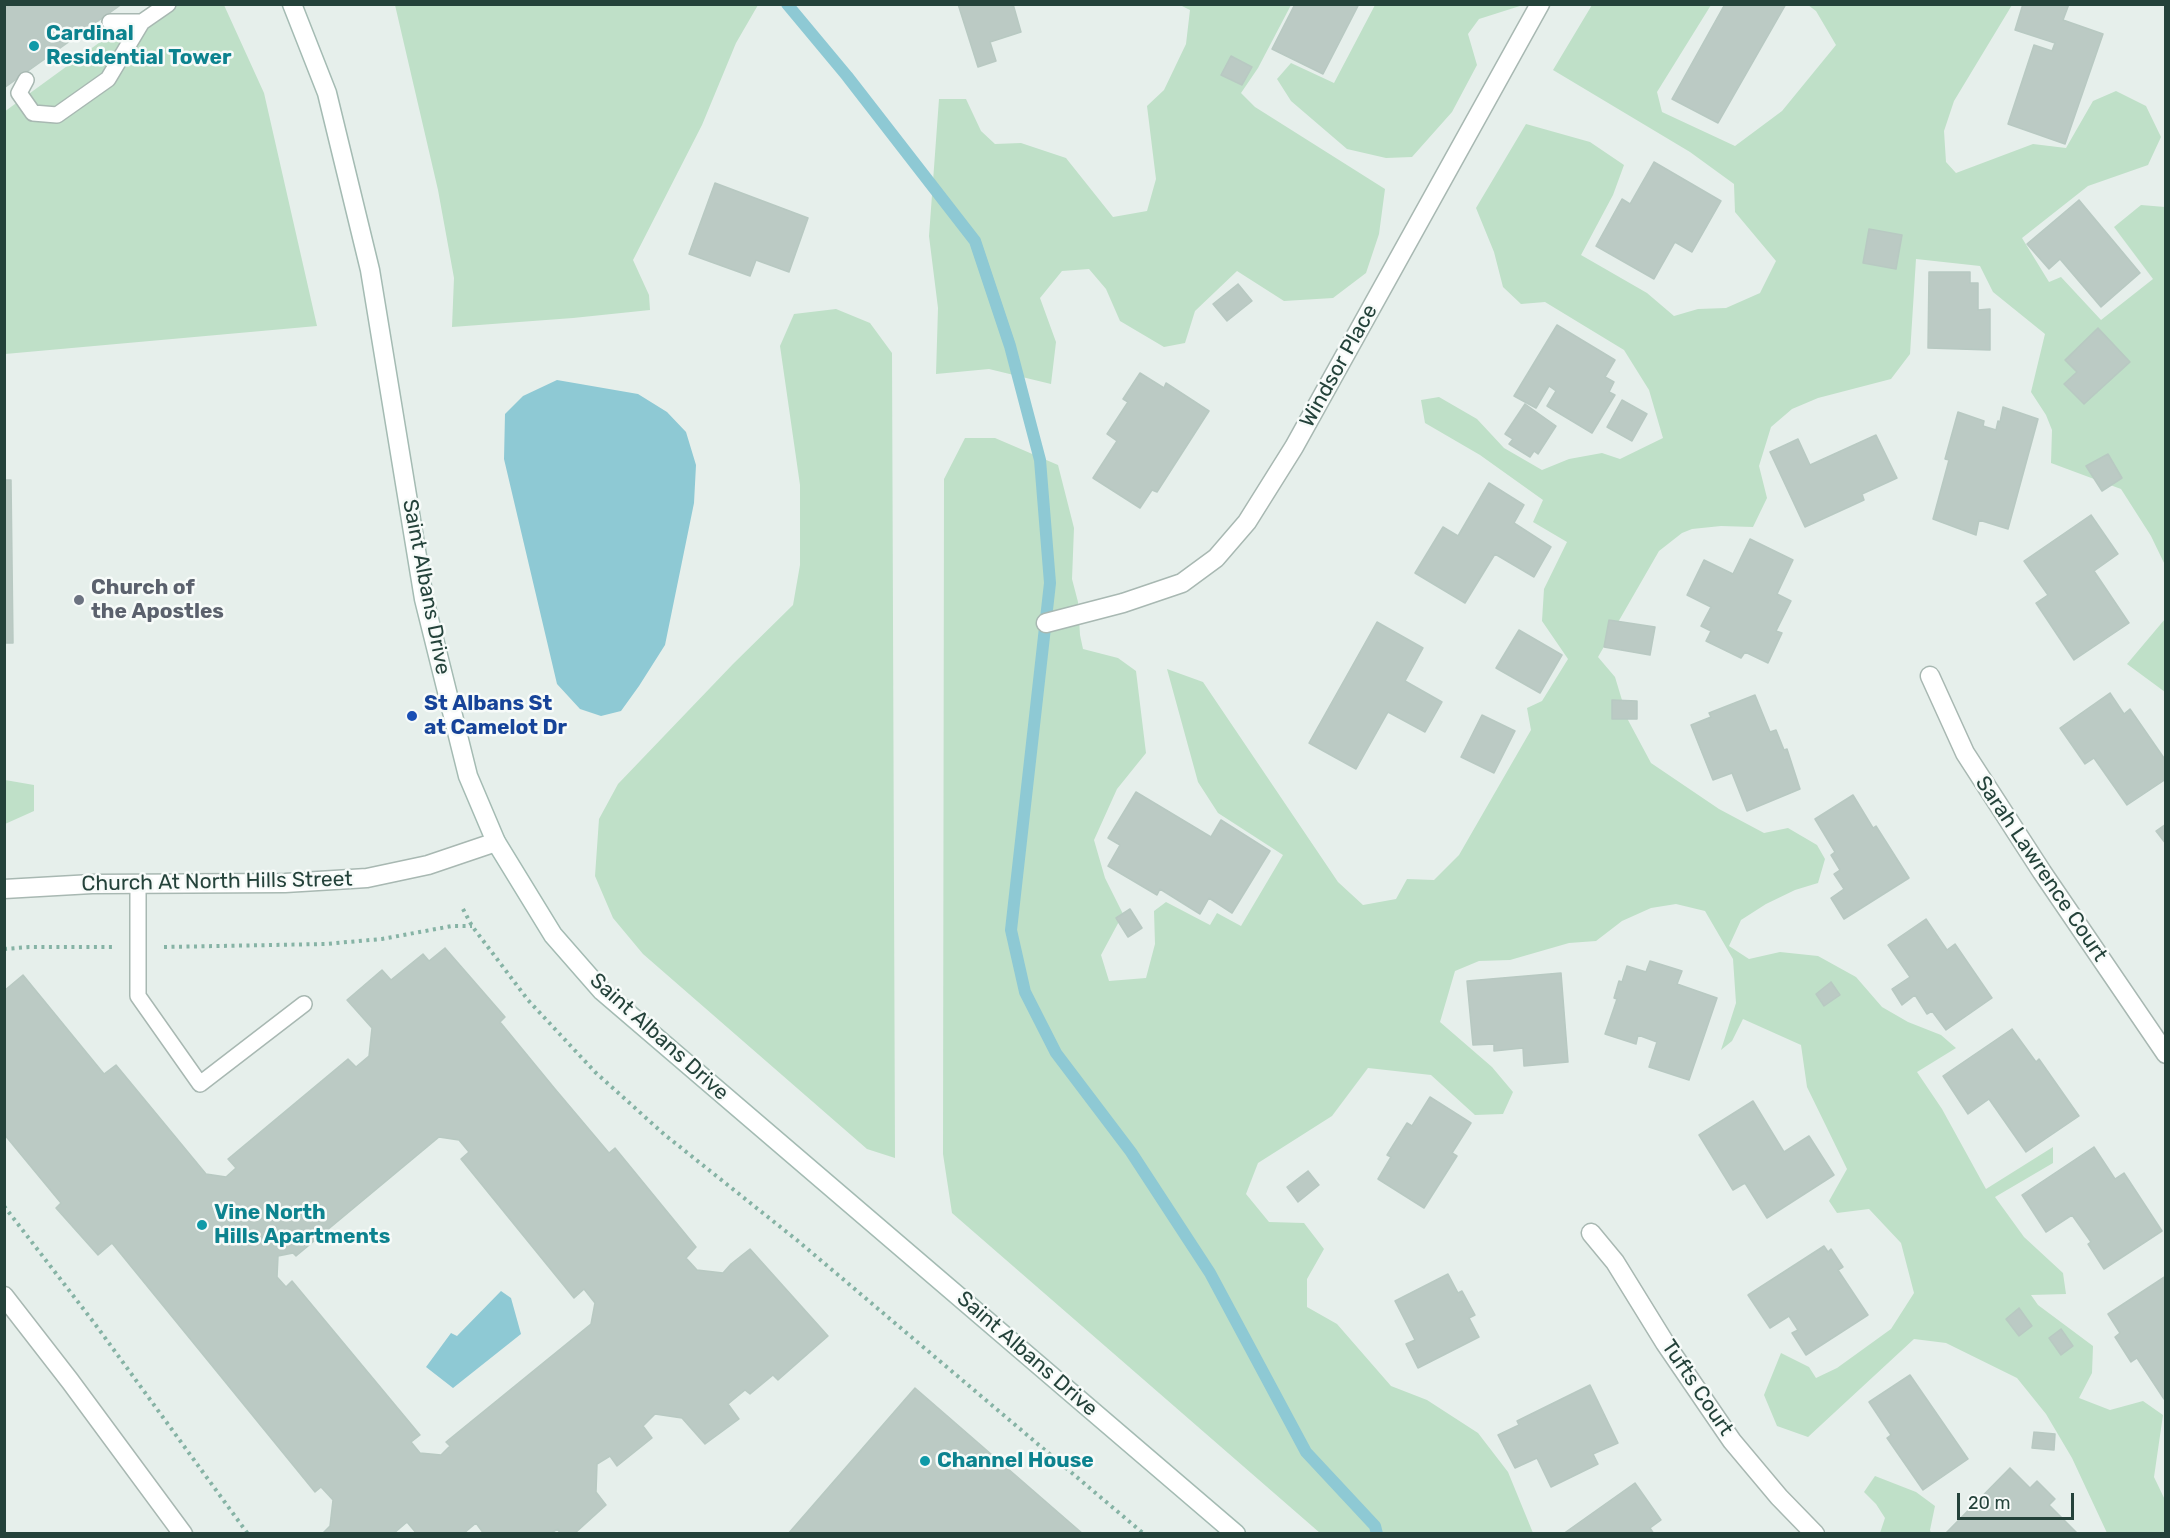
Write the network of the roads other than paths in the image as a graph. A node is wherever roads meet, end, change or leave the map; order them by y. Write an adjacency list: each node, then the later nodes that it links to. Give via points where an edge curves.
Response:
1 (168, 4): 5 (lane)
2 (292, 4): 9 (street, Saint Albans Drive, via 327,93 370,270 423,599 468,776)
3 (1540, 4): 7 (street, Windsor Place, via 1324,393 1247,522 1216,558 1182,584)
4 (110, 22): 5 (lane)
5 (141, 22): 6 (lane, via 108,80 57,115 33,113 19,93)
6 (26, 80)
7 (1046, 623)
8 (1930, 676): 13 (street, Sarah Lawrence Court, via 1965,753)
9 (496, 842): 10 (street, Church At North Hills Street, via 428,865 367,878); 17 (street, Saint Albans Drive, via 554,935 602,991)
10 (138, 884): 11 (street, Church At North Hills Street); 12 (lane, via 138,996 200,1084)
11 (4, 889)
12 (304, 1004)
13 (2166, 1054)
14 (1591, 1233): 18 (street, Tufts Court, via 1615,1262 1732,1441)
15 (4, 1296): 16 (street)
16 (183, 1533)
17 (1236, 1533)
18 (1815, 1533)

